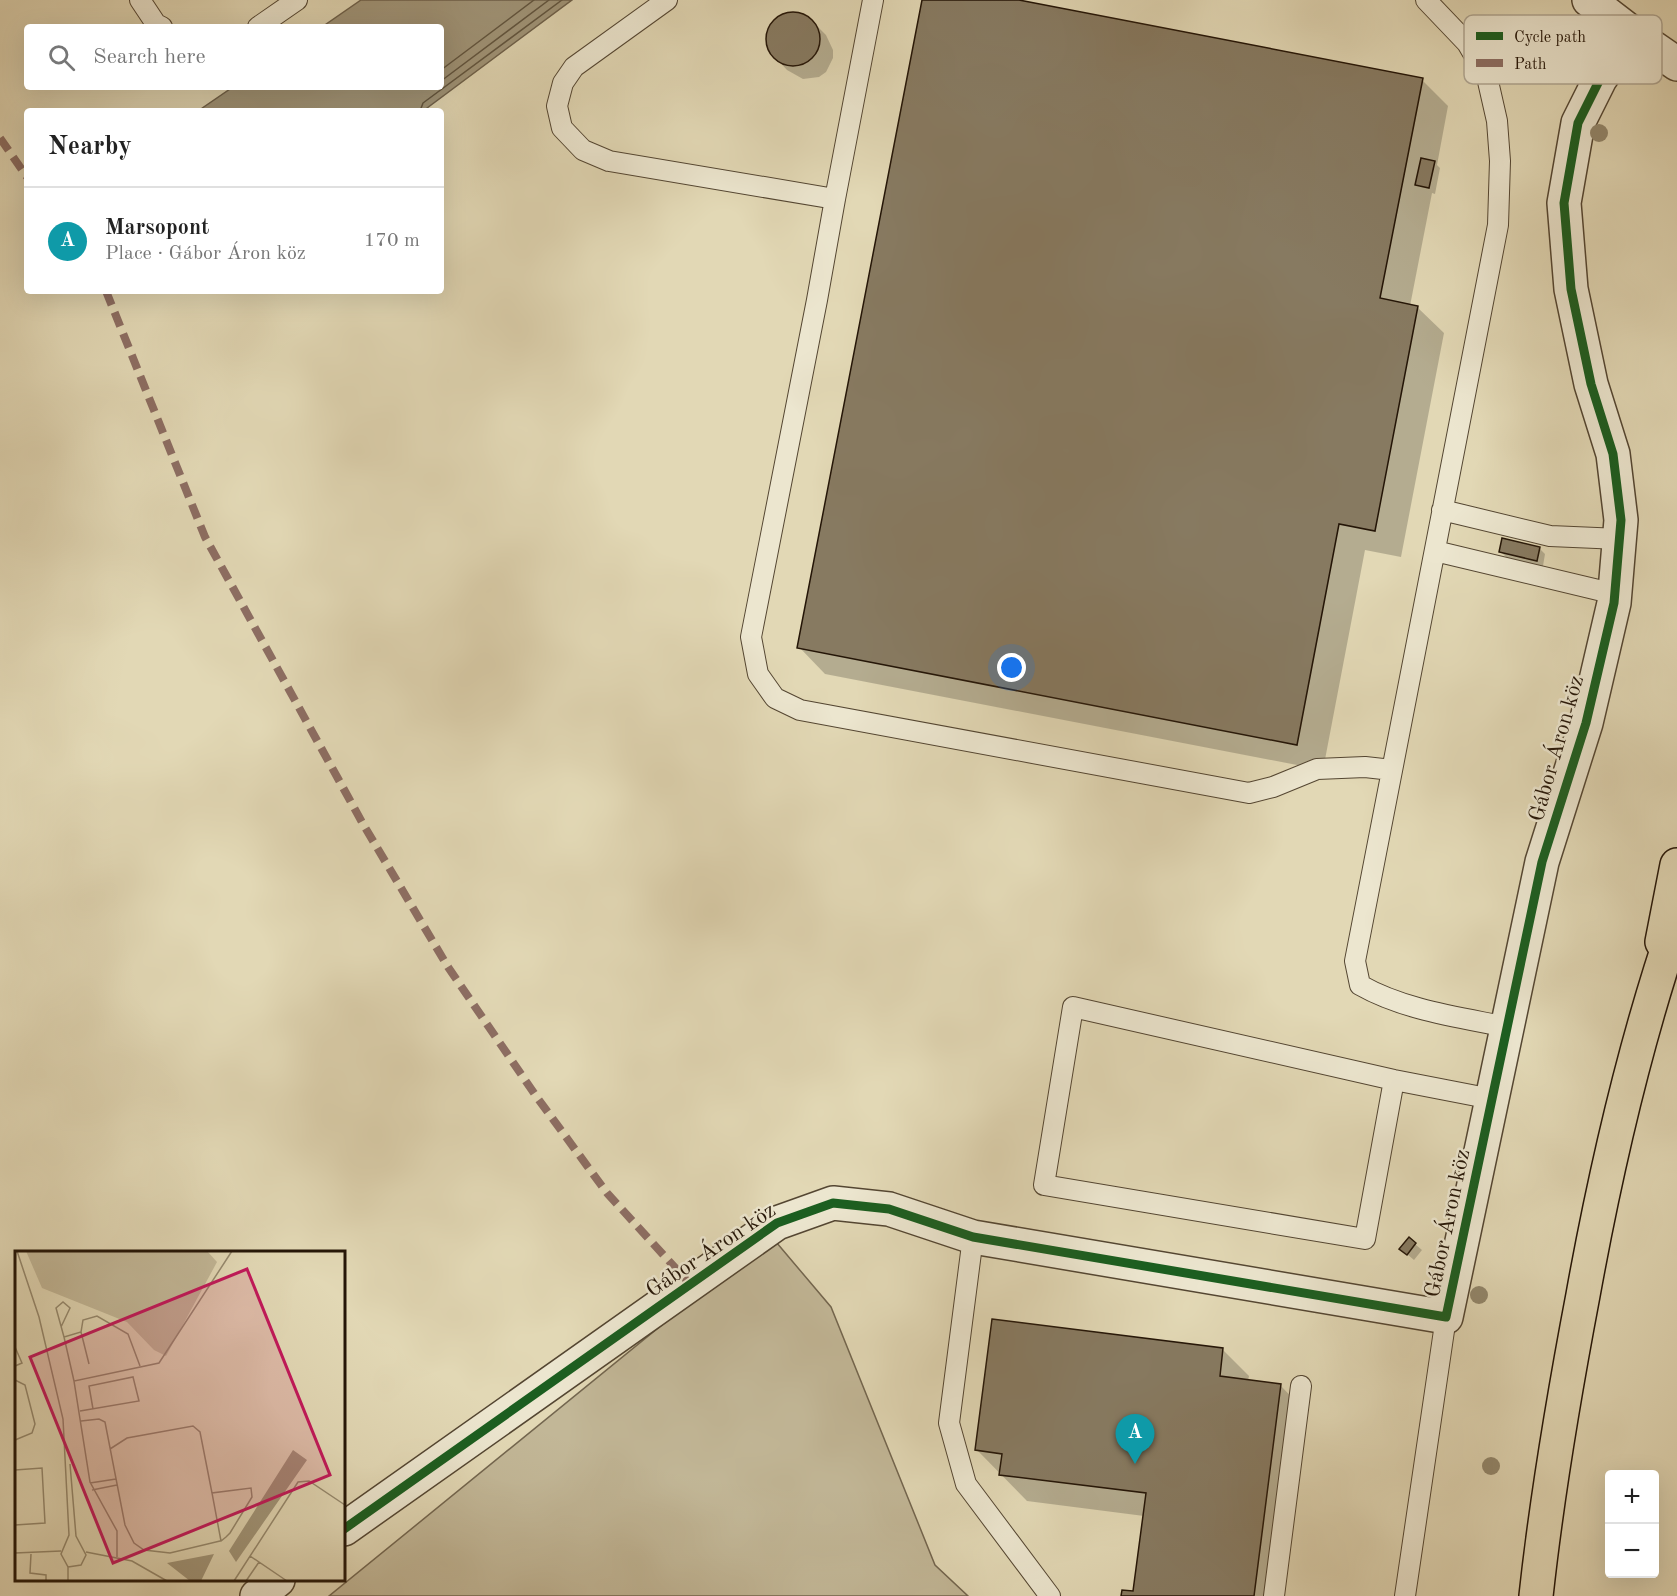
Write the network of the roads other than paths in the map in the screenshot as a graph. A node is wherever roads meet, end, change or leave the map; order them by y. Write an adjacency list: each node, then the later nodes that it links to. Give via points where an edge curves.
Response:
1 (140, 0): 8 (lane)
2 (297, 0): 9 (lane)
3 (667, 0): 15 (lane, via 574,67 563,82 556,106 562,128 583,150 609,160)
4 (873, 0): 15 (lane)
5 (1426, 0): 10 (lane)
6 (1589, 0): 7 (street)
7 (1609, 15)
8 (156, 24)
9 (262, 24)
10 (1464, 40)
11 (1662, 54): 12 (street)
12 (1677, 64)
13 (1489, 84): 16 (lane, via 1500,161 1498,225)
14 (1598, 84): 17 (street, Gábor Áron köz, via 1578,123 1564,202 1571,289 1591,384 1613,454)
15 (835, 199): 20 (lane, via 751,637 758,674 775,698 801,711 1249,793 1317,769)
16 (1442, 510): 17 (lane, via 1550,536); 18 (lane)
17 (1620, 539): 19 (street, Gábor Áron köz)
18 (1434, 551): 19 (lane); 20 (lane)
19 (1615, 594): 24 (street, Gábor Áron köz, via 1586,723 1542,862)
20 (1392, 770): 24 (lane, via 1355,961 1360,985 1383,998)
21 (1677, 865): 23 (main road)
22 (1677, 920): 23 (main road)
23 (1653, 988): 36 (main road, via 1625,1092 1563,1397)
24 (1508, 1027): 26 (street, Gábor Áron köz)
25 (1394, 1080): 25 (lane, via 1073,1007 1044,1185 1365,1239); 26 (lane)
26 (1492, 1099): 28 (street, Gábor Áron köz)
27 (973, 1237): 28 (street, Gábor Áron köz); 30 (street, Gábor Áron köz, via 889,1209 833,1203 777,1223); 33 (lane, via 949,1423 966,1484)
28 (1446, 1317): 35 (lane)
29 (1301, 1386): 34 (lane)
30 (345, 1528)
31 (277, 1581): 32 (street)
32 (256, 1596)
33 (1050, 1596)
34 (1274, 1596)
35 (1406, 1596)
36 (1536, 1596)

